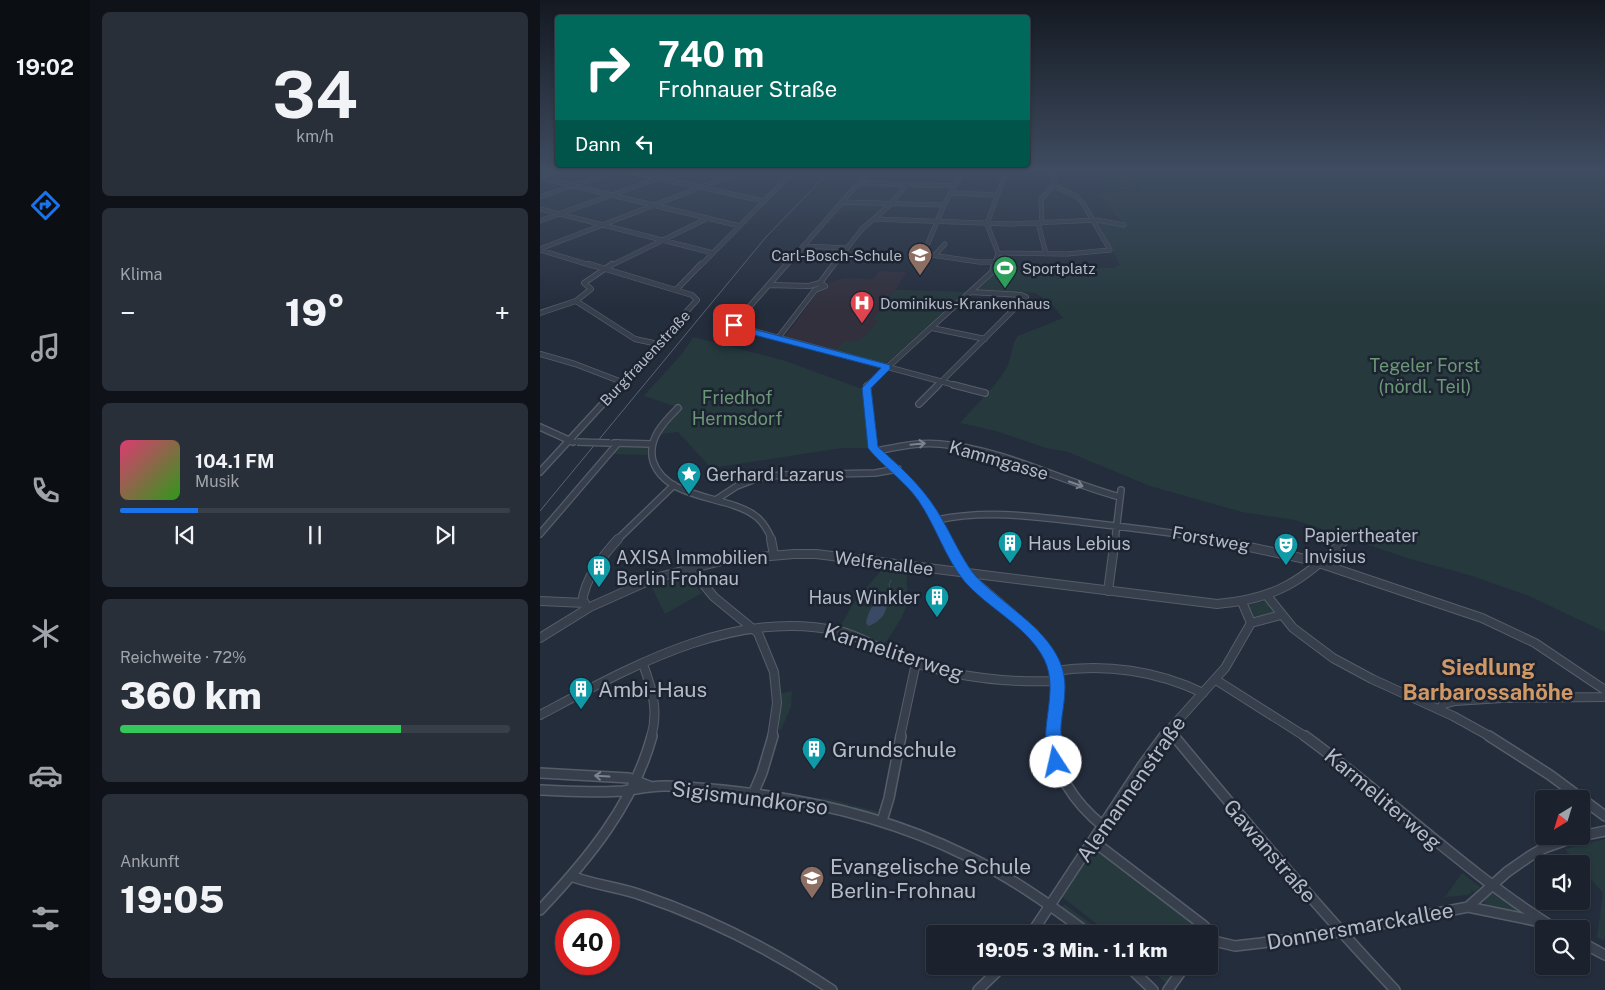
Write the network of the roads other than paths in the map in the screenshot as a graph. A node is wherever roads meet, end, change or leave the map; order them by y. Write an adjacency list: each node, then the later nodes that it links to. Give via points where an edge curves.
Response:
1 (572, 217): 17 (street)
2 (623, 217): 17 (street)
3 (705, 217): 10 (street)
4 (748, 217): 18 (street)
5 (829, 217): 22 (street)
6 (939, 217): 12 (street)
7 (989, 217): 14 (street)
8 (1040, 217): 15 (street)
9 (1091, 217): 13 (street)
10 (708, 218): 18 (street); 19 (street)
11 (874, 219): 12 (street); 23 (street)
12 (938, 221): 14 (street); 20 (street)
13 (1093, 221): 15 (street); 16 (street); 28 (street, via 1110,250)
14 (987, 223): 15 (street); 27 (street)
15 (1040, 223): 28 (street)
16 (1124, 224)
17 (603, 225): 19 (street); 24 (street)
18 (740, 226): 25 (street)
19 (662, 241): 25 (street); 31 (street)
20 (928, 243)
21 (944, 244): 29 (street)
22 (803, 246): 23 (street); 33 (street)
23 (847, 248): 32 (street)
24 (540, 250): 31 (street, Burgfrauenstraße)
25 (713, 253): 35 (street)
26 (918, 253): 29 (street)
27 (998, 253): 28 (street); 30 (street)
28 (1046, 254)
29 (935, 255): 30 (street)
30 (996, 262): 37 (street, via 989,276)
31 (604, 269): 35 (street, Burgfrauenstraße); 38 (street, via 584,283 591,289)
32 (820, 283): 34 (street); 36 (street, via 824,287)
33 (769, 285): 34 (street); 41 (street, via 734,325)
34 (810, 286): 36 (street)
35 (676, 290): 43 (street, Burgfrauenstraße, via 697,300)
36 (815, 290): 41 (street)
37 (971, 292): 40 (street); 42 (street, via 1026,296)
38 (576, 301): 39 (street); 43 (street, via 634,338)
39 (540, 313)
40 (932, 328): 42 (street); 45 (street)
41 (778, 338): 45 (street)
42 (985, 338): 46 (street)
43 (658, 344): 47 (street, Burgfrauenstraße)
44 (540, 354): 47 (street)
45 (887, 367): 46 (street); 55 (street, via 866,388)
46 (942, 381): 48 (street); 49 (street)
47 (622, 382): 52 (street, Burgfrauenstraße)
48 (985, 392)
49 (919, 404)
50 (678, 408): 54 (street, via 660,427)
51 (540, 426): 52 (street)
52 (569, 440): 53 (street, bridge); 57 (street, Burgfrauenstraße)
53 (618, 443): 54 (street); 64 (street)
54 (652, 444): 58 (street, via 654,464)
55 (876, 451): 56 (street); 60 (street, Kammgasse, one-way to 60, via 930,443 964,446)
56 (898, 469): 61 (street, via 766,476 734,487); 62 (street)
57 (540, 472)
58 (674, 485): 61 (street, via 690,493); 73 (street, via 622,535 596,567 585,584)
59 (1121, 490): 60 (street)
60 (1120, 497): 63 (street)
61 (717, 499): 66 (street, via 741,507 762,522 772,539)
62 (937, 520): 63 (street, Forstweg, via 1013,515); 69 (street)
63 (1117, 526): 67 (street, Forstweg, via 1229,541); 70 (street)
64 (540, 534)
65 (1344, 541): 67 (street, Welfenallee)
66 (774, 555): 68 (street, Welfenallee, via 725,560); 69 (street, Welfenallee, via 816,554)
67 (1320, 563): 71 (street, Welfenallee, via 1297,582); 85 (street, Forstweg, via 1472,614 1509,630 1550,652)
68 (690, 568): 75 (street, Welfenallee, via 655,578); 78 (street, via 721,604)
69 (966, 573): 70 (street, Welfenallee); 82 (street, via 982,591 1036,636)
70 (1108, 591): 74 (street, Welfenallee, via 1207,603)
71 (1268, 596): 74 (street, Welfenallee); 76 (street)
72 (540, 601): 73 (street)
73 (582, 602): 75 (street)
74 (1242, 602): 77 (street)
75 (590, 607): 79 (street, Welfenallee)
76 (1281, 615): 77 (street); 88 (street, via 1296,632 1340,662)
77 (1251, 623): 83 (street, Alemannenstraße)
78 (754, 628): 80 (street, Karmeliterweg, via 796,625 841,631); 81 (street, Karmeliterweg, via 693,644); 96 (street, via 763,641 774,672 777,703 770,747)
79 (540, 638)
80 (916, 663): 84 (street, Karmeliterweg, via 1005,681); 98 (street)
81 (643, 664): 89 (street, Karmeliterweg); 92 (street, via 655,707 650,742)
82 (1055, 671): 84 (street); 86 (street, via 1088,668 1126,670 1178,683)
83 (1216, 680): 86 (street, Alemannenstraße); 105 (street, Karmeliterweg, via 1319,746)
84 (1057, 681): 99 (street, via 1052,739 1056,762 1072,794 1090,816)
85 (1605, 690)
86 (1202, 693): 90 (street, Alemannenstraße)
87 (1605, 697): 88 (street, via 1455,701)
88 (1439, 709): 97 (street, via 1519,753)
89 (540, 716)
90 (1168, 732): 99 (street, Alemannenstraße); 114 (street, Gawanstraße)
91 (540, 773): 92 (street, Sigismundkorso, one-way to 91)
92 (636, 780): 93 (street, Sigismundkorso); 95 (street)
93 (649, 786): 95 (street, Sigismundkorso); 96 (street, Sigismundkorso)
94 (540, 790): 95 (street, Sigismundkorso)
95 (632, 790): 104 (street, via 603,837)
96 (753, 794): 98 (street, Sigismundkorso, via 821,805)
97 (1605, 816)
98 (882, 821): 106 (street, Sigismundkorso, via 964,854)
99 (1104, 826): 102 (street, Alemannenstraße)
100 (1605, 832): 101 (street, Donnersmarckallee)
101 (1590, 834)
102 (1094, 841): 106 (street, Alemannenstraße); 113 (street)
103 (1553, 845): 105 (street, Donnersmarckallee, via 1530,856)
104 (571, 876): 108 (street); 121 (street, via 640,894 707,920 757,944)
105 (1491, 886): 107 (street, Donnersmarckallee); 109 (street, Karmeliterweg)
106 (1052, 905): 111 (street, Alemannenstraße); 112 (street, Sigismundkorso)
107 (1468, 907): 110 (street, Karmeliterweg); 114 (street, Donnersmarckallee)
108 (540, 910)
109 (1542, 920)
110 (1535, 921)
111 (1038, 925)
112 (1078, 925)
113 (1203, 925)
114 (1340, 932): 115 (street, Donnersmarckallee, via 1235,946); 125 (street, Gawanstraße)
115 (1218, 943)
116 (1590, 947): 117 (street)
117 (1605, 955)
118 (994, 975): 122 (street)
119 (1137, 975): 123 (street)
120 (1179, 975): 124 (street)
121 (832, 990)
122 (978, 990)
123 (1153, 990)
124 (1168, 990)
125 (1395, 990)

